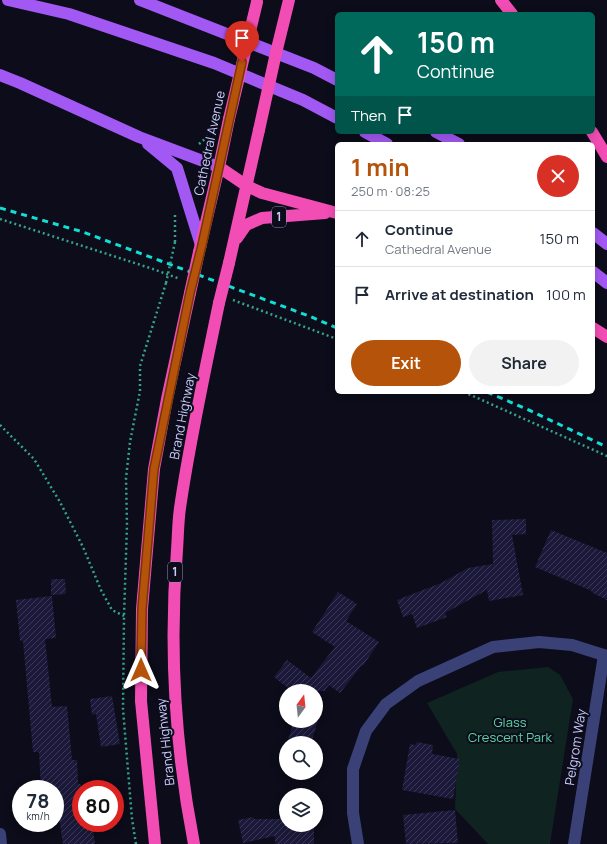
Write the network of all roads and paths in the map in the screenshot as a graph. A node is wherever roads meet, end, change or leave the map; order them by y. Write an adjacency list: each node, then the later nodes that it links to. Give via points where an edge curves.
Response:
1 (8, 0): 9 (main road, via 69,14 214,63 303,100)
2 (140, 0): 8 (main road, via 314,68)
3 (289, 0): 20 (highway, Brand Highway / 1, bridge)
4 (501, 0): 6 (highway)
5 (257, 1): 19 (highway, Cathedral Avenue, bridge)
6 (510, 12)
7 (0, 76): 14 (main road)
8 (335, 79)
9 (335, 117)
10 (215, 121): 17 (path, via 206,138)
11 (368, 134): 15 (main road)
12 (440, 134): 16 (main road)
13 (593, 134): 18 (highway)
14 (139, 137): 19 (main road); 28 (main road, via 177,168)
15 (383, 142)
16 (455, 142)
17 (196, 147)
18 (607, 157)
19 (219, 167): 20 (highway); 28 (highway, Cathedral Avenue)
20 (247, 186): 22 (highway, 1, via 262,193); 26 (highway, Brand Highway / 1)
21 (174, 209): 32 (path, bridge, via 174,242)
22 (335, 213)
23 (335, 213): 26 (highway, 1, via 262,218 246,225)
24 (0, 220): 30 (path)
25 (595, 235): 27 (main road)
26 (233, 243): 34 (highway, Brand Highway / 1, bridge)
27 (607, 244)
28 (200, 249): 33 (highway, Cathedral Avenue, bridge)
29 (595, 274): 31 (main road)
30 (182, 280)
31 (607, 283)
32 (166, 284)
33 (190, 293): 45 (highway, Brand Highway, via 154,469 142,609 141,700)
34 (223, 300): 37 (path); 46 (highway, Brand Highway / 1, via 191,440 180,509 173,594 174,694 186,806)
35 (595, 329): 36 (highway)
36 (607, 337)
37 (335, 338)
38 (468, 394): 40 (path)
39 (0, 425): 41 (path, via 34,459 60,502 112,610)
40 (607, 456)
41 (124, 616)
42 (605, 656): 47 (street, via 572,645 538,642 493,647 418,681 386,704 366,731 353,769 353,813); 48 (street, Pelgrom Way)
43 (0, 834): 44 (street)
44 (2, 844)
45 (155, 844)
46 (194, 844)
47 (358, 844)
48 (574, 844)

